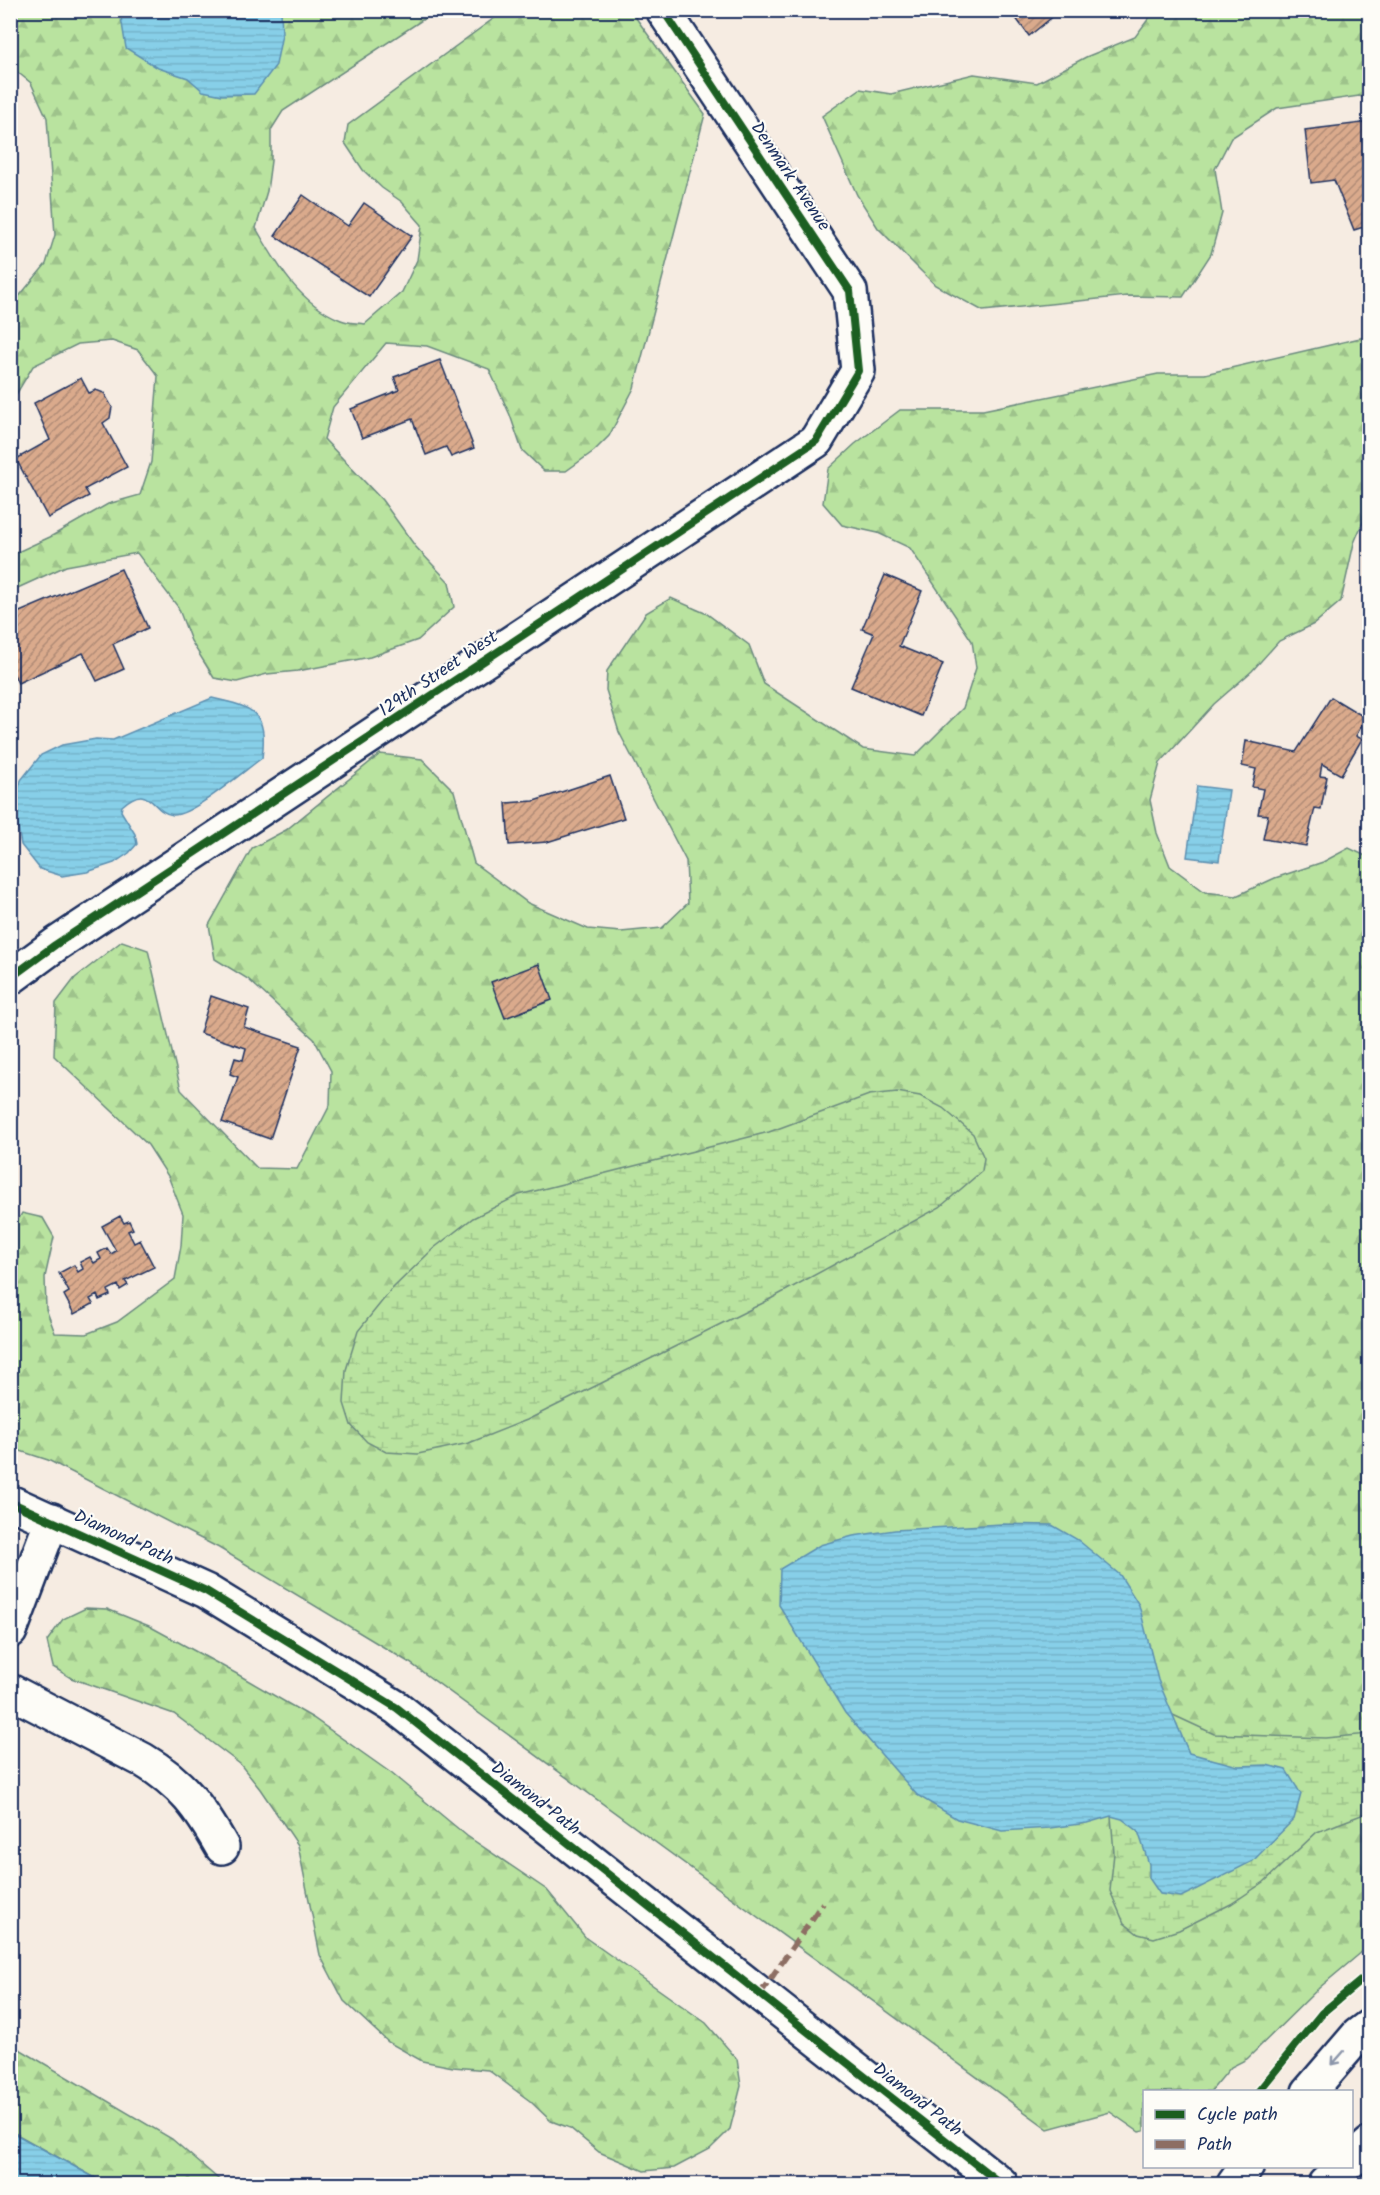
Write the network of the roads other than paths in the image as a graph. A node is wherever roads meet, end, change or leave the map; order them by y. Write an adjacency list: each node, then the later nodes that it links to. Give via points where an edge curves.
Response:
1 (663, 10): 2 (street, Denmark Avenue, via 850,291)
2 (858, 371): 3 (street, 129th Street West, via 816,441)
3 (10, 978)
4 (10, 1502): 5 (street, Diamond Path)
5 (52, 1520): 6 (street); 15 (street, Diamond Path, via 206,1591 397,1708)
6 (10, 1632)
7 (10, 1690): 8 (street, via 163,1772 188,1794)
8 (222, 1847)
9 (1370, 2026): 10 (street, one-way to 10)
10 (1310, 2090)
11 (1370, 2144): 12 (street)
12 (1353, 2159)
13 (1246, 2168): 16 (street)
14 (1343, 2168): 17 (street)
15 (1001, 2184)
16 (1234, 2184)
17 (1325, 2184)

